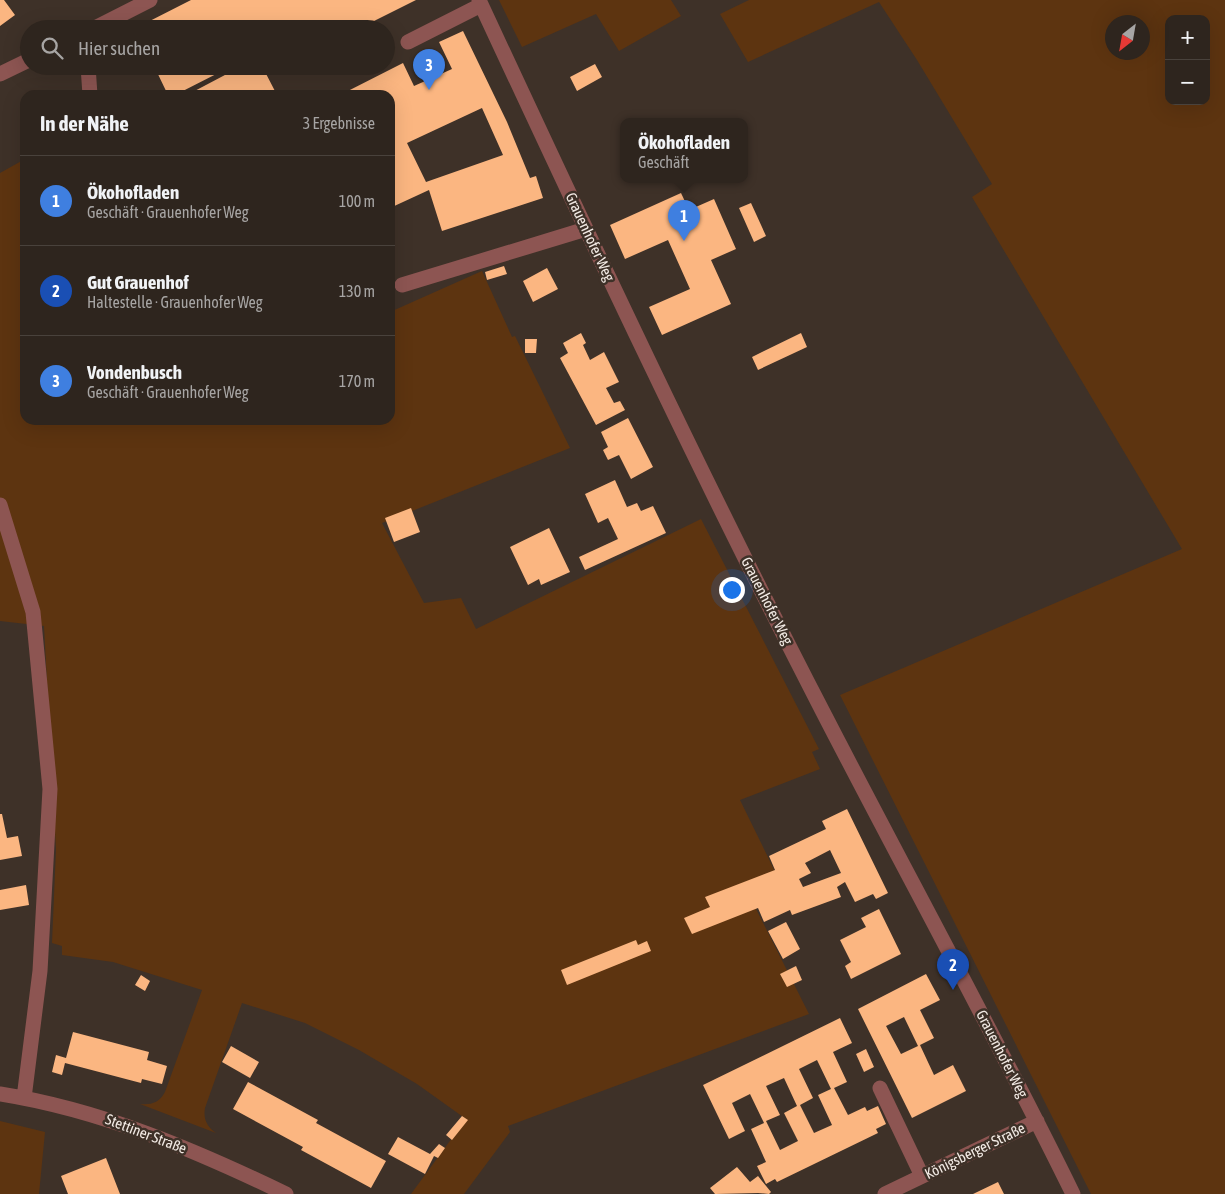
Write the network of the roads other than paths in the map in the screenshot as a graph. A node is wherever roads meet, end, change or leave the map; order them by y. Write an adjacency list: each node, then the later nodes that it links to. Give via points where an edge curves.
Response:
1 (150, 0): 3 (street)
2 (480, 2): 4 (street); 9 (street, Grauenhofer Weg)
3 (117, 20)
4 (408, 42)
5 (20, 64): 6 (street)
6 (0, 74)
7 (89, 75): 8 (street)
8 (90, 90)
9 (586, 228): 10 (street); 15 (street, Grauenhofer Weg, via 693,453 824,714)
10 (402, 285)
11 (0, 505): 14 (street, via 33,612 50,789 40,971)
12 (880, 1088): 16 (street)
13 (0, 1094): 14 (street, Stettiner Straße)
14 (24, 1098): 17 (street, Stettiner Straße, via 106,1118 170,1142)
15 (1037, 1121): 16 (street, Königsberger Straße); 19 (street, Grauenhofer Weg)
16 (922, 1176): 18 (street, Königsberger Straße)
17 (286, 1194)
18 (886, 1194)
19 (1072, 1194)

